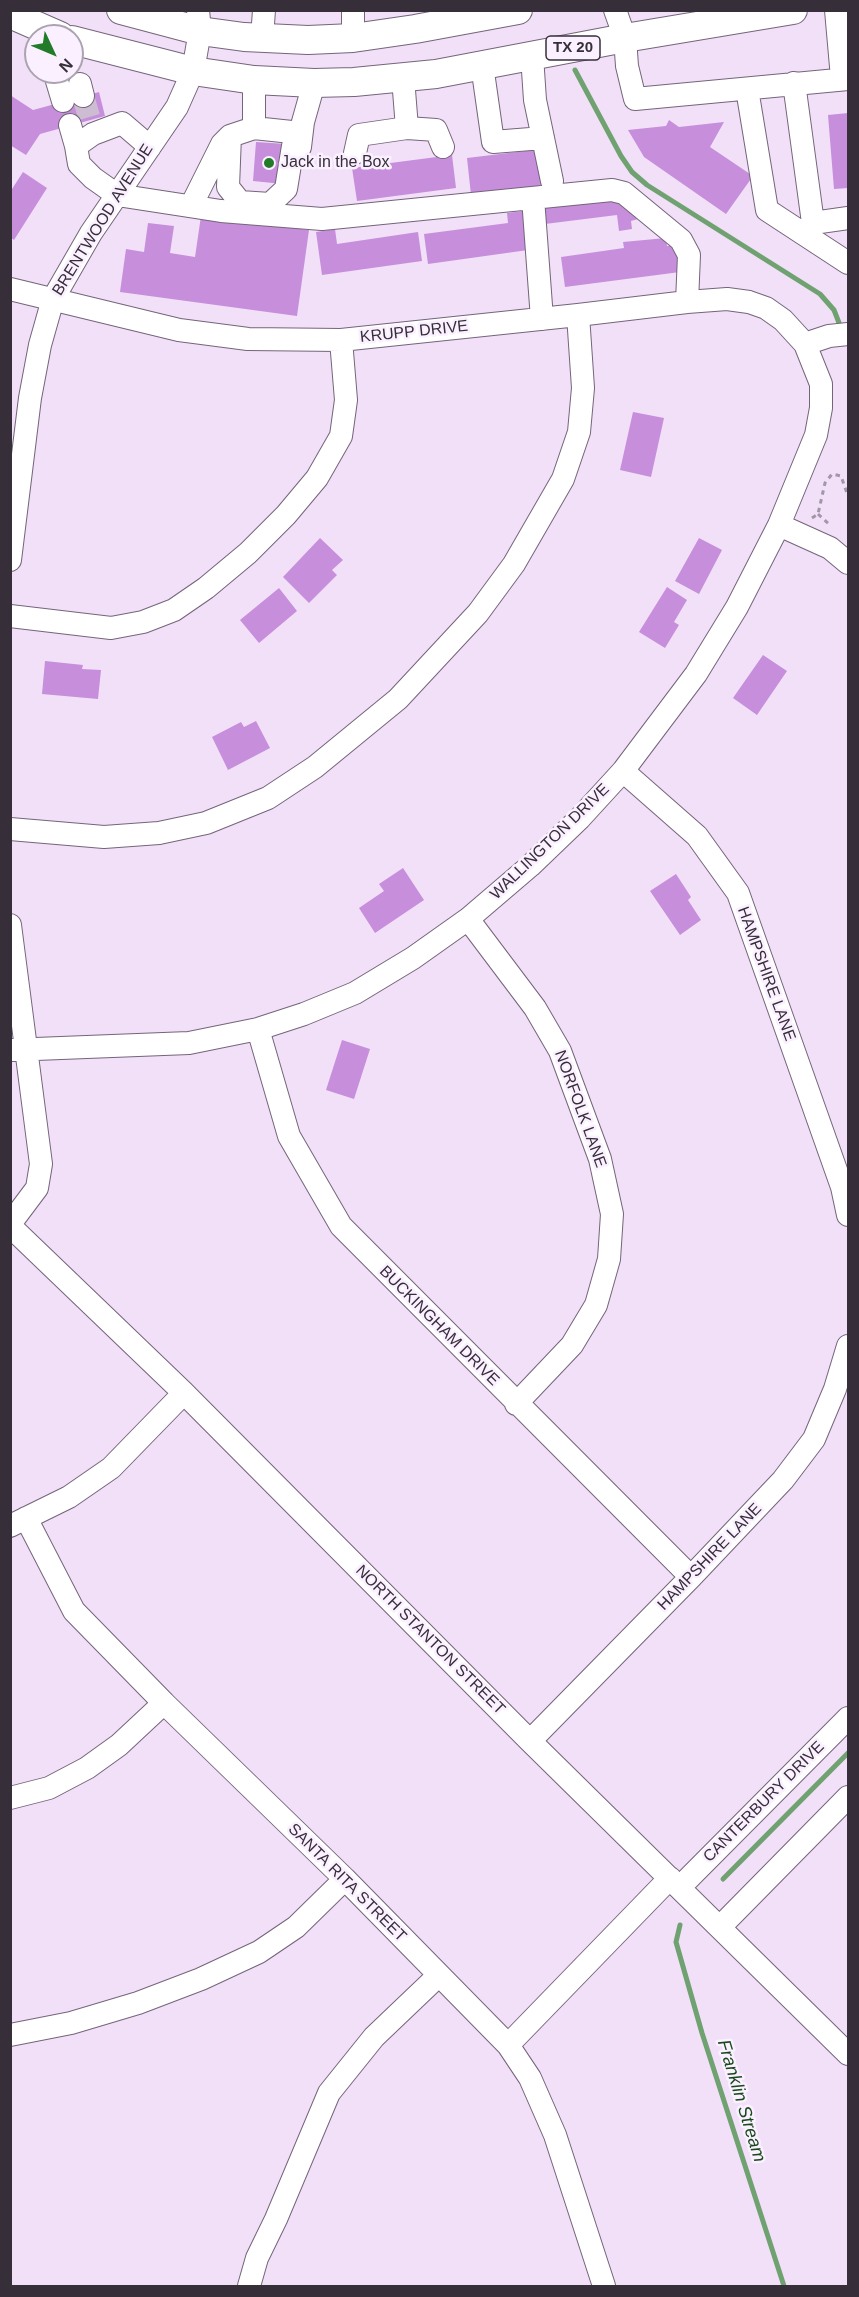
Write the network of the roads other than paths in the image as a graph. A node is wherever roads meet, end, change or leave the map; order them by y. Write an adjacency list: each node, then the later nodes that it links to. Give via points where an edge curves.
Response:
1 (121, 10): 7 (main road)
2 (518, 10): 10 (main road, via 415,29)
3 (615, 10): 11 (street)
4 (793, 10): 11 (main road, TX 20)
5 (836, 10): 17 (street)
6 (10, 14): 8 (main road)
7 (199, 21): 9 (main road); 15 (street, BRENTWOOD AVENUE)
8 (33, 24)
9 (263, 24): 10 (main road)
10 (353, 24)
11 (625, 38): 13 (main road, TX 20); 21 (street, via 635,99)
12 (84, 43): 15 (main road, TX 20)
13 (532, 56): 14 (main road, TX 20); 26 (street)
14 (482, 65): 16 (main road, TX 20); 26 (street, via 494,142)
15 (193, 71): 18 (main road, TX 20); 27 (street, BRENTWOOD AVENUE, via 177,107)
16 (403, 78): 20 (main road, TX 20); 23 (street)
17 (845, 78): 19 (street)
18 (254, 80): 20 (main road, TX 20); 22 (street)
19 (794, 83): 21 (street); 36 (street)
20 (314, 84): 24 (street)
21 (747, 89): 36 (street, via 767,210)
22 (254, 128): 24 (street); 25 (street)
23 (406, 128): 28 (street, via 436,130); 29 (street, via 359,135)
24 (301, 133): 25 (street, via 293,146 286,189 270,204 240,201 228,187); 34 (street)
25 (230, 136): 33 (street, via 222,144)
26 (543, 138): 30 (street)
27 (150, 147): 31 (street, BRENTWOOD AVENUE); 31 (street, via 122,123 82,131 79,164)
28 (442, 147)
29 (355, 153)
30 (552, 180)
31 (117, 195): 33 (street); 39 (street, BRENTWOOD AVENUE)
32 (533, 198): 34 (street, via 322,219); 40 (street, via 612,190 624,193 681,240 689,255); 42 (street)
33 (191, 206): 34 (street)
34 (294, 217)
35 (849, 218): 36 (street)
36 (809, 229): 37 (street)
37 (849, 263)
38 (10, 289): 39 (street, KRUPP DRIVE)
39 (53, 298): 44 (street, KRUPP DRIVE, via 179,330 248,339); 46 (street, BRENTWOOD AVENUE)
40 (687, 302): 41 (street, KRUPP DRIVE); 45 (street, KRUPP DRIVE, via 749,302 783,320)
41 (578, 315): 42 (street, KRUPP DRIVE); 52 (street, via 583,388 579,432 563,479 514,564 478,613 398,699 315,767 268,798 206,823 159,833 104,837)
42 (542, 319): 44 (street, KRUPP DRIVE)
43 (839, 335): 45 (street)
44 (341, 340): 50 (street, via 346,400 341,436 317,477 248,554 174,610 143,622 111,628)
45 (806, 344): 47 (street, WALLINGTON DRIVE, via 820,384 821,408 816,435)
46 (20, 397): 48 (street, BRENTWOOD AVENUE)
47 (779, 525): 49 (street, via 830,548); 51 (street, WALLINGTON DRIVE, via 737,607 696,674)
48 (10, 560)
49 (849, 563)
50 (10, 616)
51 (623, 771): 53 (street, WALLINGTON DRIVE, via 538,858); 57 (street, HAMPSHIRE LANE, via 697,836 738,893)
52 (10, 829)
53 (468, 919): 55 (street, WALLINGTON DRIVE, via 355,993); 61 (street, NORFOLK LANE, via 535,1008 560,1051 600,1159 612,1214 609,1259 596,1305 572,1345)
54 (10, 925): 56 (street)
55 (258, 1029): 56 (street, WALLINGTON DRIVE, via 189,1043); 61 (street, BUCKINGHAM DRIVE, via 289,1136 341,1226)
56 (18, 1050): 58 (street, via 41,1177)
57 (849, 1215)
58 (10, 1225): 60 (street, NORTH STANTON STREET)
59 (849, 1346): 63 (street, HAMPSHIRE LANE, via 814,1439 783,1480)
60 (184, 1393): 62 (street, via 111,1468 69,1497); 66 (street, NORTH STANTON STREET)
61 (516, 1404): 63 (street, BUCKINGHAM DRIVE)
62 (18, 1522): 64 (street, SANTA RITA STREET, via 74,1611)
63 (691, 1577): 66 (street, HAMPSHIRE LANE)
64 (164, 1703): 68 (street, via 87,1768 49,1788); 69 (street, SANTA RITA STREET)
65 (849, 1718): 70 (street, CANTERBURY DRIVE)
66 (530, 1741): 70 (street, NORTH STANTON STREET)
67 (849, 1797): 71 (street)
68 (10, 1798)
69 (345, 1879): 72 (street, SANTA RITA STREET); 73 (street, via 296,1927 259,1952 138,2003)
70 (675, 1882): 71 (street, NORTH STANTON STREET); 74 (street, CANTERBURY DRIVE)
71 (720, 1927): 75 (street, NORTH STANTON STREET)
72 (439, 1974): 74 (street, SANTA RITA STREET); 76 (street, via 374,2037 329,2093 257,2258)
73 (10, 2036)
74 (508, 2045): 77 (street, SANTA RITA STREET, via 530,2078 555,2135)
75 (849, 2054)
76 (249, 2286)
77 (604, 2286)

